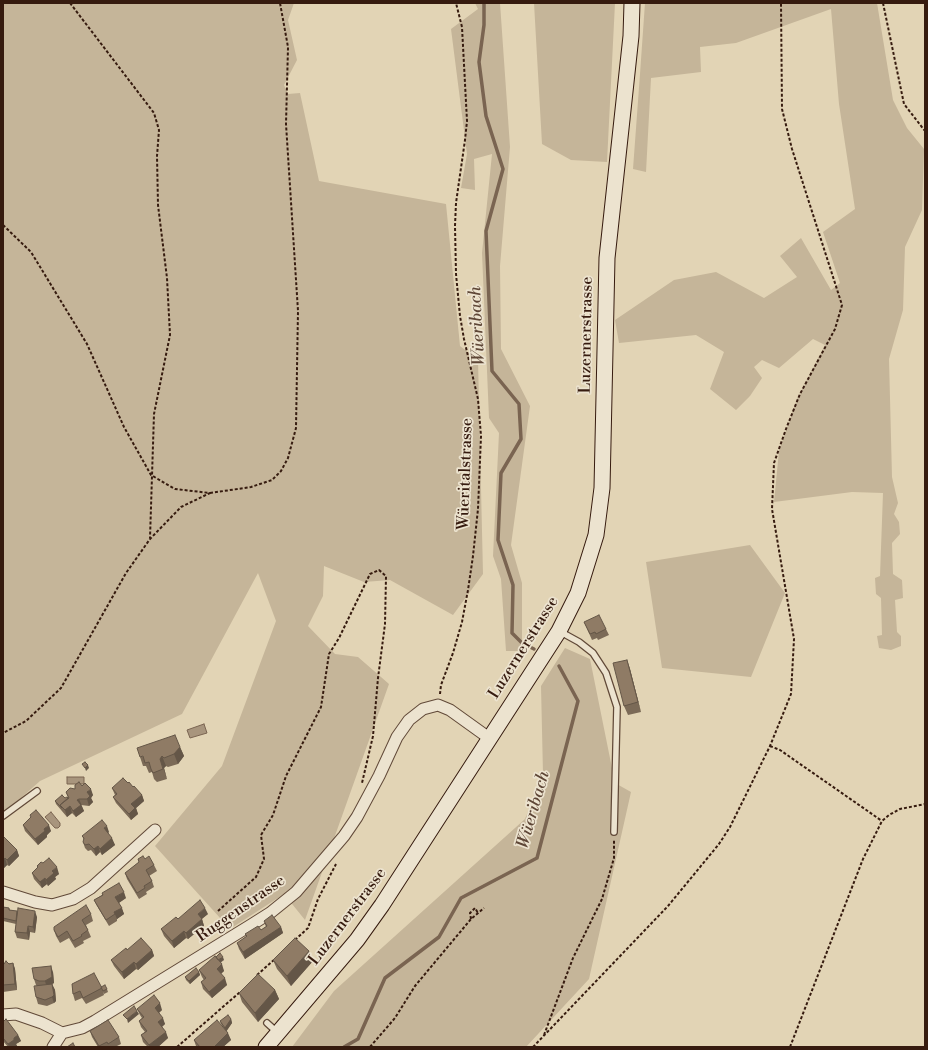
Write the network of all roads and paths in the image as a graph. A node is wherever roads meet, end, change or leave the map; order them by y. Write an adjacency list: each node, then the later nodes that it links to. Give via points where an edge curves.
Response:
1 (70, 3): 9 (path, via 154,113 159,130 158,205 167,278 170,335 154,414)
2 (280, 3): 10 (path, via 288,47 286,124 298,311 296,428 288,458 281,472 272,480 251,487)
3 (456, 3): 13 (path, Wüeritalstrasse, via 462,27 467,121 456,203 456,267 460,316 478,399 481,436 478,508 470,576 462,622 441,685)
4 (632, 3): 12 (main road, Luzernerstrasse, via 631,36 607,258 602,488 596,535 578,593)
5 (781, 3): 16 (path, via 782,108 792,148 842,304 835,329 800,394 774,463 772,509 794,639 791,694)
6 (883, 3): 7 (path, via 904,104)
7 (925, 131)
8 (3, 225): 9 (path, via 31,252 87,344 124,427)
9 (151, 475): 10 (path, via 175,489); 11 (path)
10 (210, 493): 11 (path, via 181,507)
11 (150, 539): 14 (path, via 126,573 61,688 26,721)
12 (559, 631): 15 (main road, Luzernerstrasse); 23 (lane, via 593,653 606,673 617,707)
13 (438, 705): 15 (street, via 450,710); 18 (street, Ruggenstrasse, via 423,709 408,720)
14 (3, 733)
15 (489, 738): 39 (main road, Luzernerstrasse, via 357,940 329,973 272,1028)
16 (770, 746): 21 (path, via 780,750); 36 (path, via 719,844 668,906)
17 (37, 791): 20 (lane)
18 (366, 800): 27 (path, via 362,782 373,736 385,624 386,576 379,570 370,574 329,654 321,707 286,776 273,815 261,835 264,859 256,877); 35 (street, Ruggenstrasse, via 344,836 296,892 270,913 95,1021 82,1028)
19 (925, 804): 21 (path, via 900,809)
20 (3, 816)
21 (882, 821): 42 (path, via 863,859)
22 (155, 830): 25 (street, via 91,888 73,899 52,905)
23 (614, 832): 36 (path, via 614,858 602,899 573,958)
24 (340, 858): 30 (path, via 318,899 308,928)
25 (3, 892)
26 (484, 908): 28 (path)
27 (218, 911)
28 (478, 913): 29 (path); 29 (path, via 475,908 470,913)
29 (471, 919): 40 (path, via 415,986 394,1018)
30 (292, 943)
31 (276, 958): 32 (path)
32 (254, 979)
33 (243, 989): 38 (path)
34 (3, 1015): 35 (street, via 16,1014)
35 (62, 1033): 37 (street)
36 (544, 1036): 41 (path)
37 (53, 1047)
38 (177, 1047)
39 (266, 1047)
40 (370, 1047)
41 (533, 1047)
42 (790, 1047)

